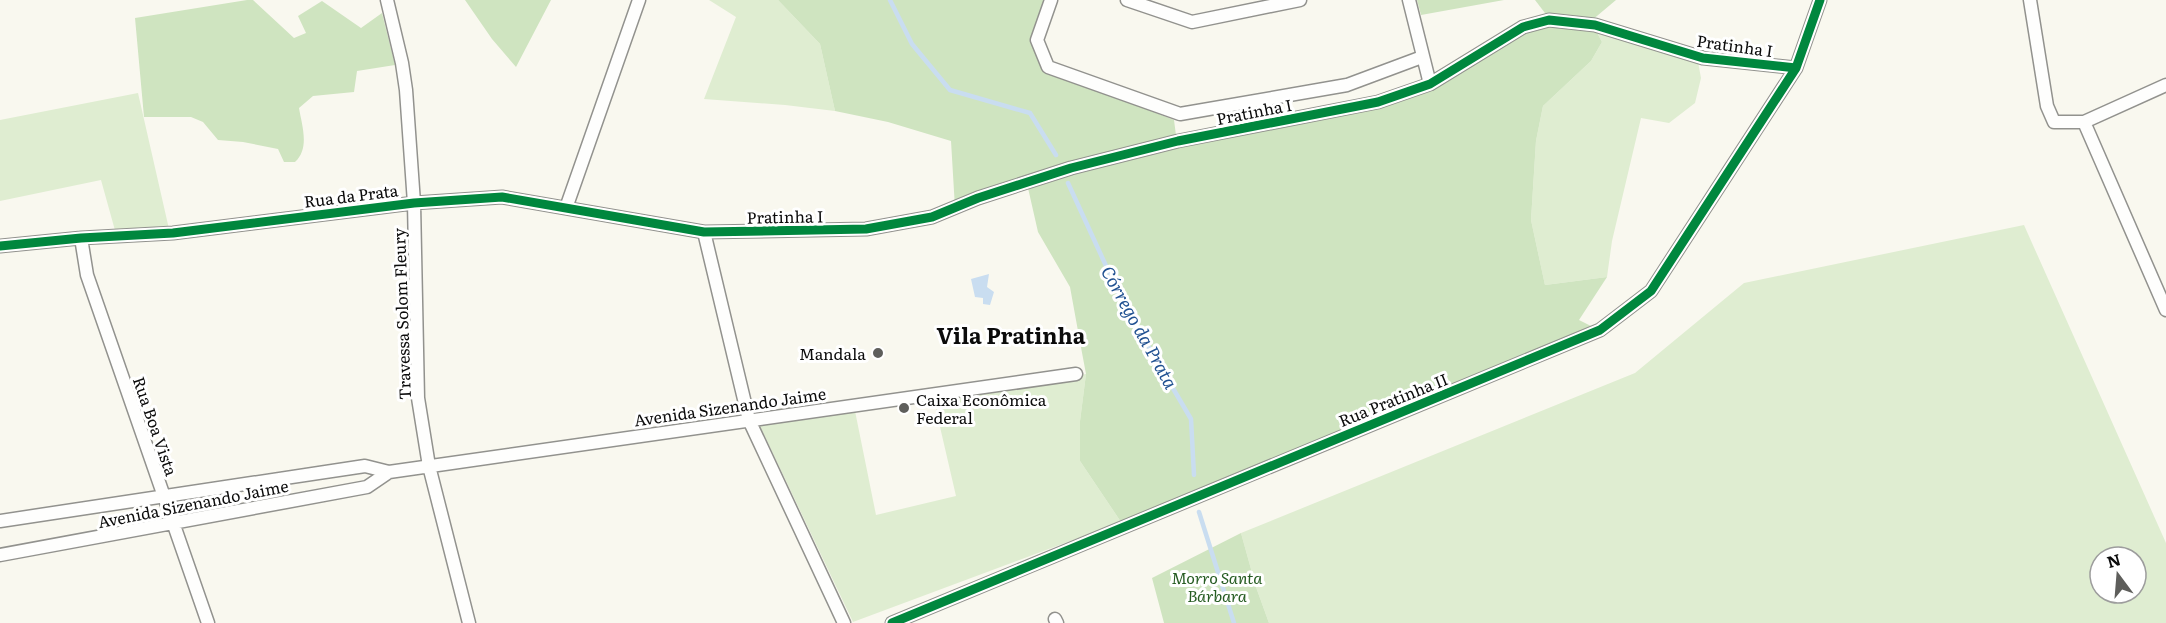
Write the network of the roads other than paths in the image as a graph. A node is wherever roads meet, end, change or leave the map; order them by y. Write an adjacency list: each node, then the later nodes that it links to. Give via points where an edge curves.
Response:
1 (387, 0): 14 (street, Travessa Solom Fleury, via 406,90)
2 (639, 0): 15 (street)
3 (1051, 0): 9 (street, via 1037,40 1048,67 1180,114 1347,85)
4 (1127, 0): 5 (street, via 1192,22)
5 (1300, 0)
6 (1408, 0): 9 (street)
7 (1820, 0): 10 (street, Rua Pratinha II)
8 (2030, 0): 13 (street, via 2054,122)
9 (1422, 57): 11 (street)
10 (1796, 68): 11 (street, Pratinha I, via 1703,58 1595,25 1549,20 1523,27); 31 (street, Rua Pratinha II, via 1651,291 1600,330)
11 (1430, 84): 16 (street, Pratinha I, via 1378,102 1178,141 1071,168 932,217 866,229)
12 (2166, 85): 13 (street)
13 (2084, 122): 19 (street)
14 (414, 203): 15 (street, Rua da Prata, via 502,197); 17 (street, Rua da Prata, via 173,233); 22 (street, Travessa Solom Fleury, via 418,398)
15 (566, 208): 16 (street, Rua da Prata)
16 (704, 232): 21 (street)
17 (81, 238): 18 (street, Rua da Prata); 24 (street, Rua Boa Vista, via 87,274)
18 (0, 246)
19 (2166, 309)
20 (1076, 375): 21 (street, Avenida Sizenando Jaime)
21 (749, 420): 22 (street, Avenida Sizenando Jaime); 30 (street)
22 (429, 466): 23 (street, Avenida Sizenando Jaime); 29 (street, Travessa Solom Fleury)
23 (389, 472): 24 (street, Avenida Sizenando Jaime, via 365,466); 26 (street, Avenida Sizenando Jaime, via 367,486)
24 (163, 497): 25 (street, Avenida Sizenando Jaime); 26 (street, Rua Boa Vista)
25 (0, 521)
26 (175, 523): 27 (street, Avenida Sizenando Jaime); 28 (street, Rua Boa Vista)
27 (0, 555)
28 (208, 623)
29 (469, 623)
30 (844, 623)
31 (892, 623)

